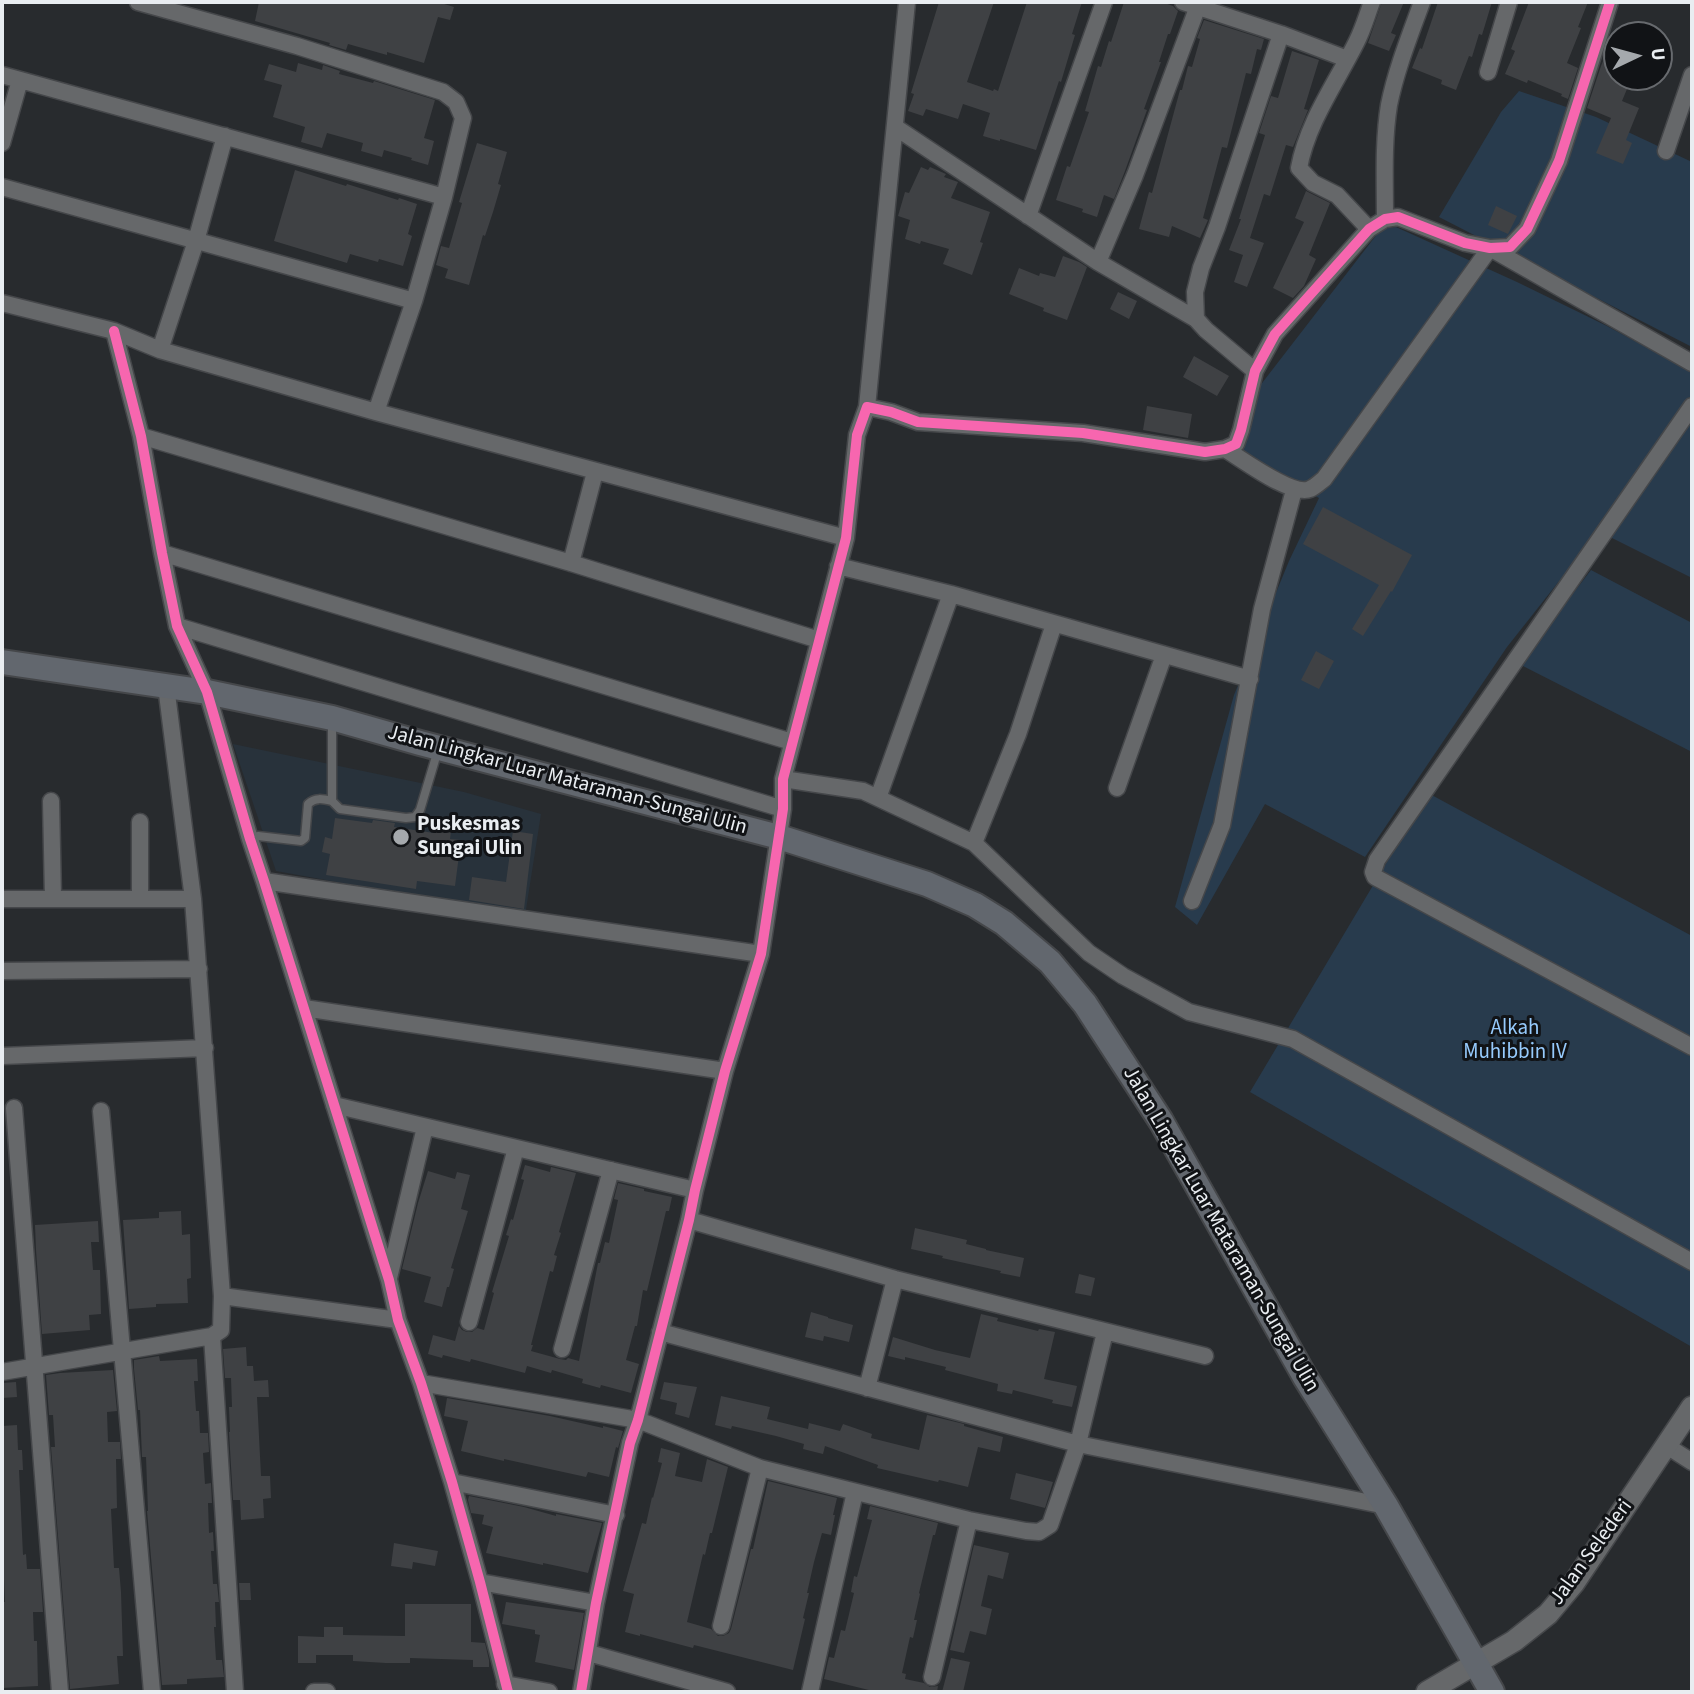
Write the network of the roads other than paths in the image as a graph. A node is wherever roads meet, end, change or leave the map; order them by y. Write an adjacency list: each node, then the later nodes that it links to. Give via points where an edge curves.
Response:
1 (138, 2): 20 (street, via 443,92 456,102 463,118)
2 (907, 2): 15 (street)
3 (1104, 2): 21 (street)
4 (1372, 2): 10 (street)
5 (1422, 2): 22 (street, via 1389,104)
6 (1509, 2): 11 (street)
7 (1610, 2): 25 (street, via 1559,161 1527,229 1510,247)
8 (1190, 4): 9 (street); 26 (street, via 1135,175)
9 (1281, 34): 10 (street); 29 (street, via 1201,268 1195,292)
10 (1347, 60): 23 (street, via 1318,114 1300,168 1313,183 1337,195)
11 (1488, 72)
12 (2, 75): 14 (street)
13 (1692, 75): 18 (street)
14 (20, 80): 16 (street); 17 (street)
15 (895, 127): 21 (street); 34 (street)
16 (225, 136): 20 (street); 24 (street)
17 (2, 143)
18 (1666, 151)
19 (2, 187): 24 (street)
20 (444, 197): 27 (street)
21 (1028, 216): 26 (street)
22 (1385, 219): 23 (street); 25 (street, via 1407,219 1465,243)
23 (1369, 229): 33 (street, via 1275,334)
24 (196, 241): 27 (street); 31 (street)
25 (1490, 248): 32 (street); 40 (street, via 1324,479 1309,490)
26 (1098, 262): 29 (street)
27 (414, 301): 36 (street)
28 (2, 303): 30 (street)
29 (1196, 319): 33 (street)
30 (114, 331): 31 (street); 37 (street)
31 (160, 350): 36 (street)
32 (1692, 363)
33 (1255, 370): 38 (street, via 1236,444)
34 (867, 407): 38 (street, via 918,422 1083,433 1205,452); 41 (street, via 857,435)
35 (1692, 407): 78 (street, via 1373,872)
36 (376, 412): 39 (street)
37 (141, 436): 42 (street); 43 (street)
38 (1224, 449): 40 (street)
39 (595, 472): 41 (street); 43 (street)
40 (1294, 490): 51 (street, via 1262,608)
41 (846, 538): 44 (street)
42 (162, 553): 47 (street); 55 (street)
43 (571, 563): 48 (street)
44 (838, 566): 45 (street); 48 (street)
45 (951, 594): 46 (street); 59 (street)
46 (1054, 624): 49 (street); 66 (street, via 1018,734)
47 (177, 626): 53 (street); 62 (street)
48 (819, 640): 55 (street)
49 (1164, 655): 51 (street); 58 (street)
50 (2, 662): 52 (main road, Jalan Lingkar Luar Mataraman-Sungai Ulin)
51 (1250, 679): 72 (street, via 1222,825)
52 (166, 686): 53 (main road, Jalan Lingkar Luar Mataraman-Sungai Ulin); 69 (street)
53 (207, 692): 54 (main road, Jalan Lingkar Luar Mataraman-Sungai Ulin); 65 (street)
54 (332, 718): 56 (main road, Jalan Lingkar Luar Mataraman-Sungai Ulin); 61 (lane)
55 (792, 742): 57 (street)
56 (438, 747): 61 (lane, via 415,817 340,809); 64 (main road, Jalan Lingkar Luar Mataraman-Sungai Ulin)
57 (783, 779): 59 (street, via 863,791); 62 (street)
58 (1116, 788)
59 (878, 798): 66 (street)
60 (51, 801): 68 (street)
61 (332, 801): 65 (lane, via 318,799 308,804 301,841)
62 (783, 809): 64 (street)
63 (140, 822): 71 (street)
64 (779, 837): 73 (street); 113 (main road, Jalan Lingkar Luar Mataraman-Sungai Ulin, via 927,884 975,905 1050,962 1085,1004 1161,1121 1305,1377)
65 (250, 839): 67 (street)
66 (974, 843): 89 (street, via 1089,953 1133,981 1189,1013 1293,1039)
67 (264, 881): 73 (street); 76 (street)
68 (53, 898): 70 (street); 71 (street)
69 (193, 898): 71 (street); 74 (street)
70 (2, 899)
71 (140, 899)
72 (1192, 901)
73 (761, 954): 80 (street)
74 (199, 969): 75 (street); 77 (street)
75 (2, 971)
76 (304, 1007): 80 (street); 81 (street)
77 (205, 1048): 79 (street); 92 (street)
78 (1692, 1048)
79 (2, 1056)
80 (725, 1071): 87 (street)
81 (334, 1105): 84 (street); 91 (street)
82 (14, 1108): 101 (street)
83 (101, 1111): 99 (street)
84 (425, 1126): 85 (street); 91 (street)
85 (516, 1148): 86 (street); 94 (street)
86 (611, 1170): 87 (street); 98 (street)
87 (695, 1190): 88 (street)
88 (689, 1220): 90 (street); 95 (street)
89 (1692, 1262)
90 (895, 1279): 96 (street); 104 (street)
91 (389, 1280): 93 (street)
92 (222, 1296): 93 (street); 97 (street, via 222,1330)
93 (398, 1320): 103 (street)
94 (469, 1322)
95 (660, 1332): 104 (street); 106 (street)
96 (1105, 1332): 100 (street); 107 (street)
97 (212, 1336): 99 (street); 125 (street)
98 (562, 1349)
99 (122, 1351): 101 (street); 124 (street)
100 (1205, 1356)
101 (35, 1367): 102 (street); 123 (street)
102 (2, 1372)
103 (421, 1383): 106 (street); 111 (street)
104 (867, 1388): 107 (street)
105 (1692, 1407): 108 (street, Jalan Selederi)
106 (638, 1420): 110 (street); 114 (street)
107 (1077, 1444): 113 (street); 115 (street, via 1050,1525 1040,1532)
108 (1667, 1446): 109 (street); 120 (street, Jalan Selederi, via 1548,1614)
109 (1692, 1462)
110 (760, 1468): 112 (street); 118 (street)
111 (452, 1482): 114 (street); 116 (street)
112 (855, 1492): 115 (street); 131 (street)
113 (1386, 1506): 120 (main road, Jalan Lingkar Luar Mataraman-Sungai Ulin)
114 (615, 1515): 117 (street)
115 (969, 1520): 121 (street)
116 (480, 1582): 117 (street); 122 (street)
117 (596, 1603): 119 (street)
118 (721, 1626)
119 (589, 1653): 129 (street); 130 (street)
120 (1475, 1664): 132 (street, Jalan Selederi); 133 (main road, Jalan Lingkar Luar Mataraman-Sungai Ulin)
121 (932, 1677)
122 (506, 1688): 128 (street)
123 (60, 1692)
124 (152, 1692)
125 (234, 1692)
126 (315, 1692): 127 (street)
127 (327, 1692)
128 (549, 1692)
129 (581, 1692)
130 (727, 1692)
131 (810, 1692)
132 (1427, 1692)
133 (1492, 1692)

